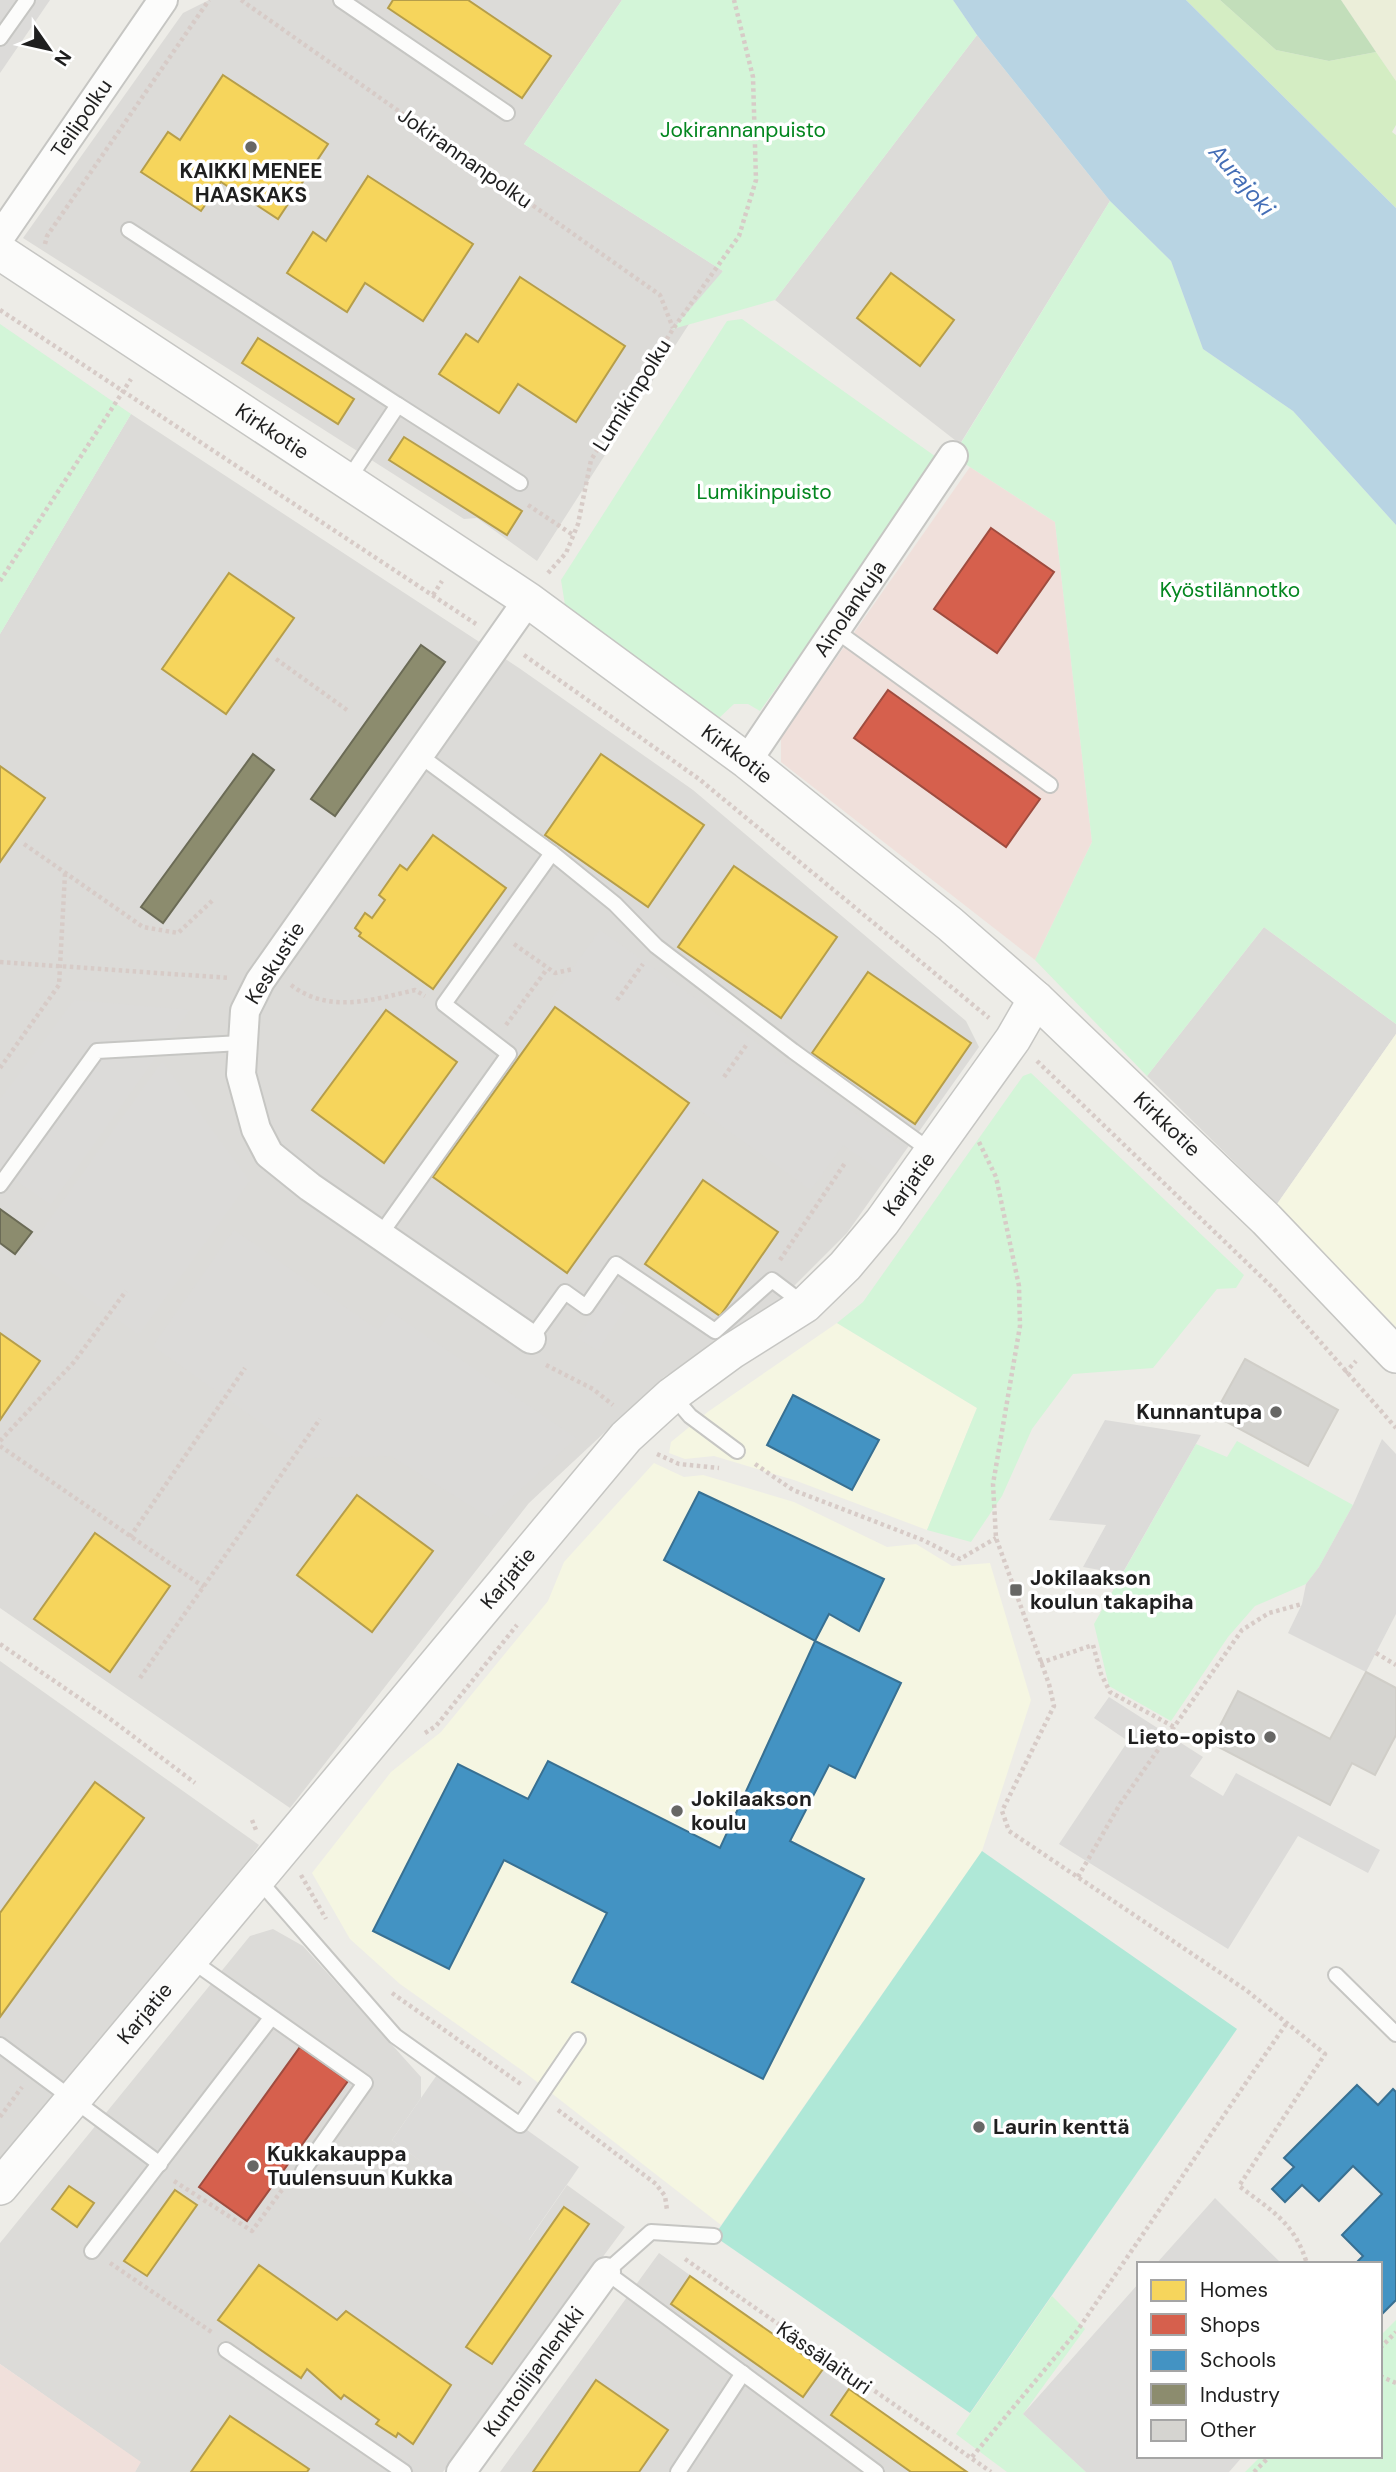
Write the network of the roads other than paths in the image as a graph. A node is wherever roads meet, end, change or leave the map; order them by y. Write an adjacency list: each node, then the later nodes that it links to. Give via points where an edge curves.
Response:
1 (27, 0): 4 (lane)
2 (163, 0): 7 (street, Teilipolku)
3 (341, 0): 5 (lane)
4 (0, 38)
5 (508, 113)
6 (129, 230): 9 (lane)
7 (0, 237)
8 (0, 252): 11 (street, Kirkkotie)
9 (398, 404): 11 (lane); 12 (lane)
10 (953, 456): 14 (street, Ainolankuja)
11 (347, 481): 13 (street, Kirkkotie)
12 (520, 483)
13 (537, 588): 15 (street, Keskustie); 16 (street, Kirkkotie)
14 (835, 630): 16 (street, Ainolankuja); 17 (lane)
15 (419, 755): 18 (lane); 20 (street, Keskustie, via 260,981 244,1011)
16 (747, 761): 19 (street, Kirkkotie)
17 (1050, 785)
18 (552, 853): 21 (lane, via 615,904 656,946); 23 (lane, via 444,1004 509,1054)
19 (1036, 999): 21 (street, Karjatie); 26 (street, Kirkkotie, via 1266,1219)
20 (241, 1043): 22 (lane, via 97,1051); 23 (street, Keskustie, via 247,1103 270,1154)
21 (932, 1152): 24 (street, Karjatie, via 882,1222)
22 (0, 1185)
23 (380, 1235): 25 (street, Keskustie)
24 (805, 1305): 25 (lane, via 772,1280 715,1331 616,1264 586,1307 565,1292); 27 (street, Karjatie, via 732,1351)
25 (531, 1339)
26 (1396, 1355)
27 (681, 1406): 28 (lane); 29 (street, Karjatie, via 636,1426)
28 (737, 1451)
29 (257, 1878): 30 (street, Karjatie); 34 (lane, via 395,2036 520,2125)
30 (190, 1960): 32 (lane); 36 (street, Karjatie)
31 (1336, 1975): 33 (lane)
32 (271, 2018): 37 (lane); 38 (lane, via 365,2083)
33 (1396, 2034)
34 (578, 2040)
35 (0, 2045): 36 (lane)
36 (75, 2098): 37 (lane); 39 (street, Karjatie)
37 (157, 2167): 41 (lane)
38 (303, 2171)
39 (0, 2187)
40 (714, 2236): 42 (lane, via 651,2232)
41 (92, 2252)
42 (606, 2272): 44 (lane); 46 (street, Kuntoilijanlenkki)
43 (226, 2350): 45 (lane)
44 (743, 2373): 47 (lane); 48 (lane)
45 (404, 2472)
46 (461, 2472)
47 (678, 2472)
48 (876, 2472)

